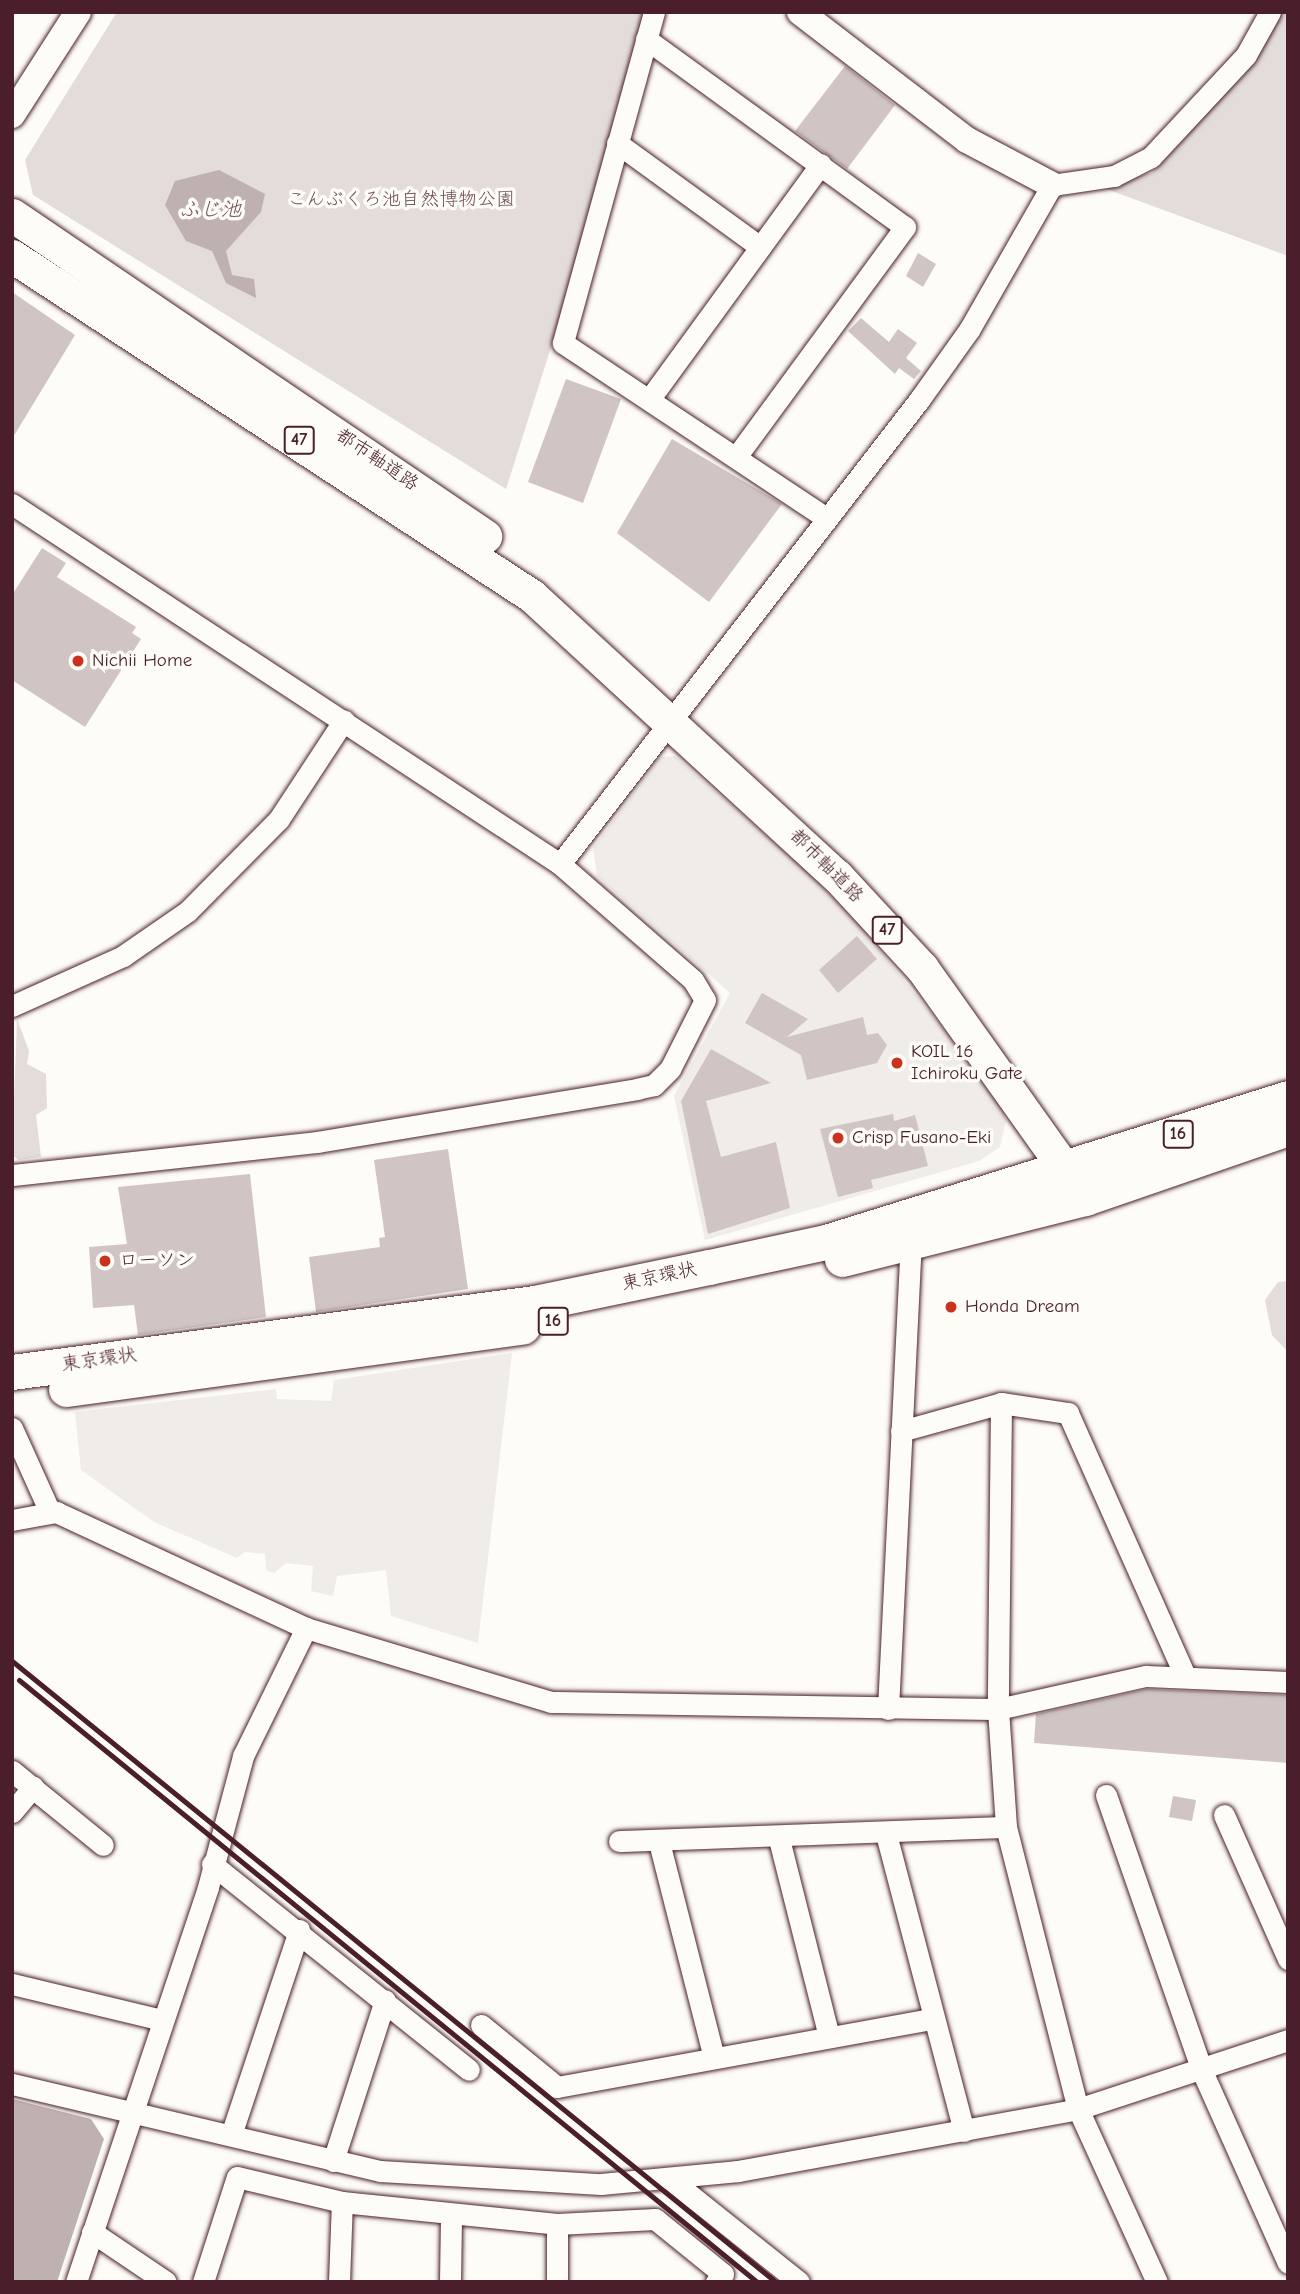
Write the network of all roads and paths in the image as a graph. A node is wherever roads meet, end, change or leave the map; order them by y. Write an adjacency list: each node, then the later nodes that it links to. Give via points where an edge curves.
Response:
1 (78, 12): 6 (street)
2 (654, 12): 5 (street)
3 (800, 12): 9 (street, via 967,140)
4 (1270, 12): 9 (street, via 1247,55 1151,157 1114,176)
5 (646, 39): 7 (street); 8 (street)
6 (12, 115)
7 (617, 143): 11 (street); 13 (street, via 561,335 572,351)
8 (821, 164): 11 (street); 14 (street, via 905,227)
9 (1052, 185): 16 (street, via 969,330)
10 (12, 215): 18 (main road, 都市軸道路 / 47, via 533,571 575,608)
11 (760, 247): 13 (street)
12 (12, 256): 18 (main road, 都市軸道路 / 47, via 482,560 532,596)
13 (651, 397): 14 (street)
14 (737, 456): 16 (street)
15 (12, 504): 17 (street)
16 (826, 518): 18 (street)
17 (344, 720): 19 (street); 20 (street, via 279,819 188,911 123,956)
18 (667, 727): 19 (street); 24 (main road, 都市軸道路 / 47, via 777,817 922,968)
19 (560, 864): 23 (street, via 701,989 704,1010 654,1084 317,1142)
20 (12, 1006)
21 (1288, 1098): 24 (highway, 東京環状 / 16)
22 (1288, 1128): 24 (highway, 東京環状 / 16)
23 (12, 1175)
24 (1076, 1183): 25 (highway, 東京環状 / 16)
25 (912, 1229): 26 (highway, 東京環状 / 16, via 826,1242 535,1303); 27 (highway, 東京環状 / 16, via 664,1300 434,1343); 30 (street)
26 (12, 1372)
27 (12, 1396)
28 (1001, 1403): 30 (street); 34 (street, via 1068,1413); 37 (street)
29 (12, 1428): 31 (street)
30 (901, 1431): 36 (street)
31 (50, 1512): 32 (street); 33 (street)
32 (12, 1520)
33 (306, 1628): 36 (street, via 551,1702); 49 (street, via 243,1756)
34 (1184, 1674): 35 (street); 37 (street, via 1146,1676)
35 (1288, 1682)
36 (888, 1709): 37 (street)
37 (998, 1709): 43 (street)
38 (12, 1770): 39 (street)
39 (33, 1787): 41 (street); 48 (street)
40 (1106, 1795): 61 (street)
41 (12, 1812)
42 (1224, 1815): 51 (street)
43 (1006, 1827): 44 (street); 63 (street)
44 (886, 1834): 45 (street); 54 (street)
45 (779, 1839): 47 (street); 57 (street)
46 (620, 1841): 47 (street)
47 (659, 1842): 59 (street)
48 (103, 1845)
49 (212, 1864): 50 (street); 55 (street)
50 (299, 1930): 53 (street); 66 (street)
51 (1288, 1959)
52 (12, 1984): 55 (street)
53 (385, 2000): 60 (street); 67 (street)
54 (933, 2019): 57 (street); 65 (street)
55 (162, 2020): 64 (street)
56 (481, 2025): 59 (street, via 557,2087)
57 (829, 2036): 59 (street)
58 (1288, 2040): 61 (street)
59 (713, 2057)
60 (470, 2070)
61 (1202, 2071): 63 (street); 73 (street)
62 (12, 2084): 64 (street)
63 (1079, 2109): 65 (street); 82 (street)
64 (132, 2112): 66 (street); 72 (street)
65 (964, 2132): 68 (street)
66 (231, 2135): 67 (street)
67 (333, 2161): 68 (street, via 430,2178 538,2185)
68 (670, 2179): 81 (street)
69 (342, 2202): 70 (street); 77 (street, via 237,2177); 78 (street)
70 (451, 2217): 71 (street); 79 (street)
71 (557, 2224): 74 (street, via 655,2219); 80 (street)
72 (92, 2232): 75 (street); 76 (street)
73 (1288, 2263)
74 (724, 2279)
75 (76, 2282)
76 (166, 2282)
77 (202, 2282)
78 (339, 2282)
79 (450, 2282)
80 (557, 2282)
81 (799, 2282)
82 (1157, 2282)

